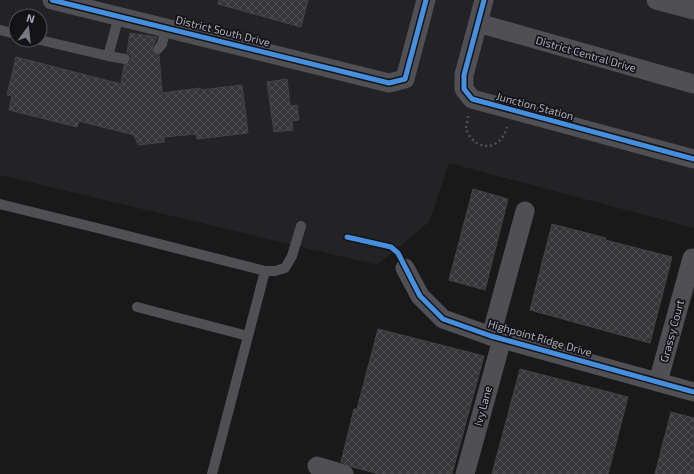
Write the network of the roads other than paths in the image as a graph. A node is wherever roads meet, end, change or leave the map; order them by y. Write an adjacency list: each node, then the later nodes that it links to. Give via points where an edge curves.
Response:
1 (52, 0): 6 (street, District South Drive)
2 (426, 0): 8 (street, District South Drive, via 405,79 389,83)
3 (484, 0): 7 (street, Junction Station)
4 (656, 0): 5 (street)
5 (694, 10)
6 (119, 16): 8 (street, District South Drive); 11 (lane)
7 (478, 24): 13 (street, District Central Drive); 14 (street, Junction Station, via 464,75 464,89 472,99)
8 (166, 28): 10 (lane)
9 (48, 42): 11 (lane)
10 (158, 49)
11 (108, 56): 12 (lane)
12 (126, 59)
13 (694, 84)
14 (694, 159)
15 (0, 204): 20 (lane)
16 (525, 211): 23 (street, Ivy Lane)
17 (301, 226): 20 (lane, via 292,256 285,268)
18 (692, 258): 24 (street, Grassy Court)
19 (405, 268): 23 (street, Highpoint Ridge Drive, via 420,296 443,319)
20 (265, 271): 22 (lane)
21 (137, 308): 22 (lane)
22 (248, 336): 27 (lane)
23 (496, 337): 24 (street, Highpoint Ridge Drive); 29 (street, Ivy Lane)
24 (658, 382): 25 (street, Highpoint Ridge Drive)
25 (694, 392)
26 (317, 466): 28 (street)
27 (212, 474)
28 (344, 474)
29 (465, 474)

